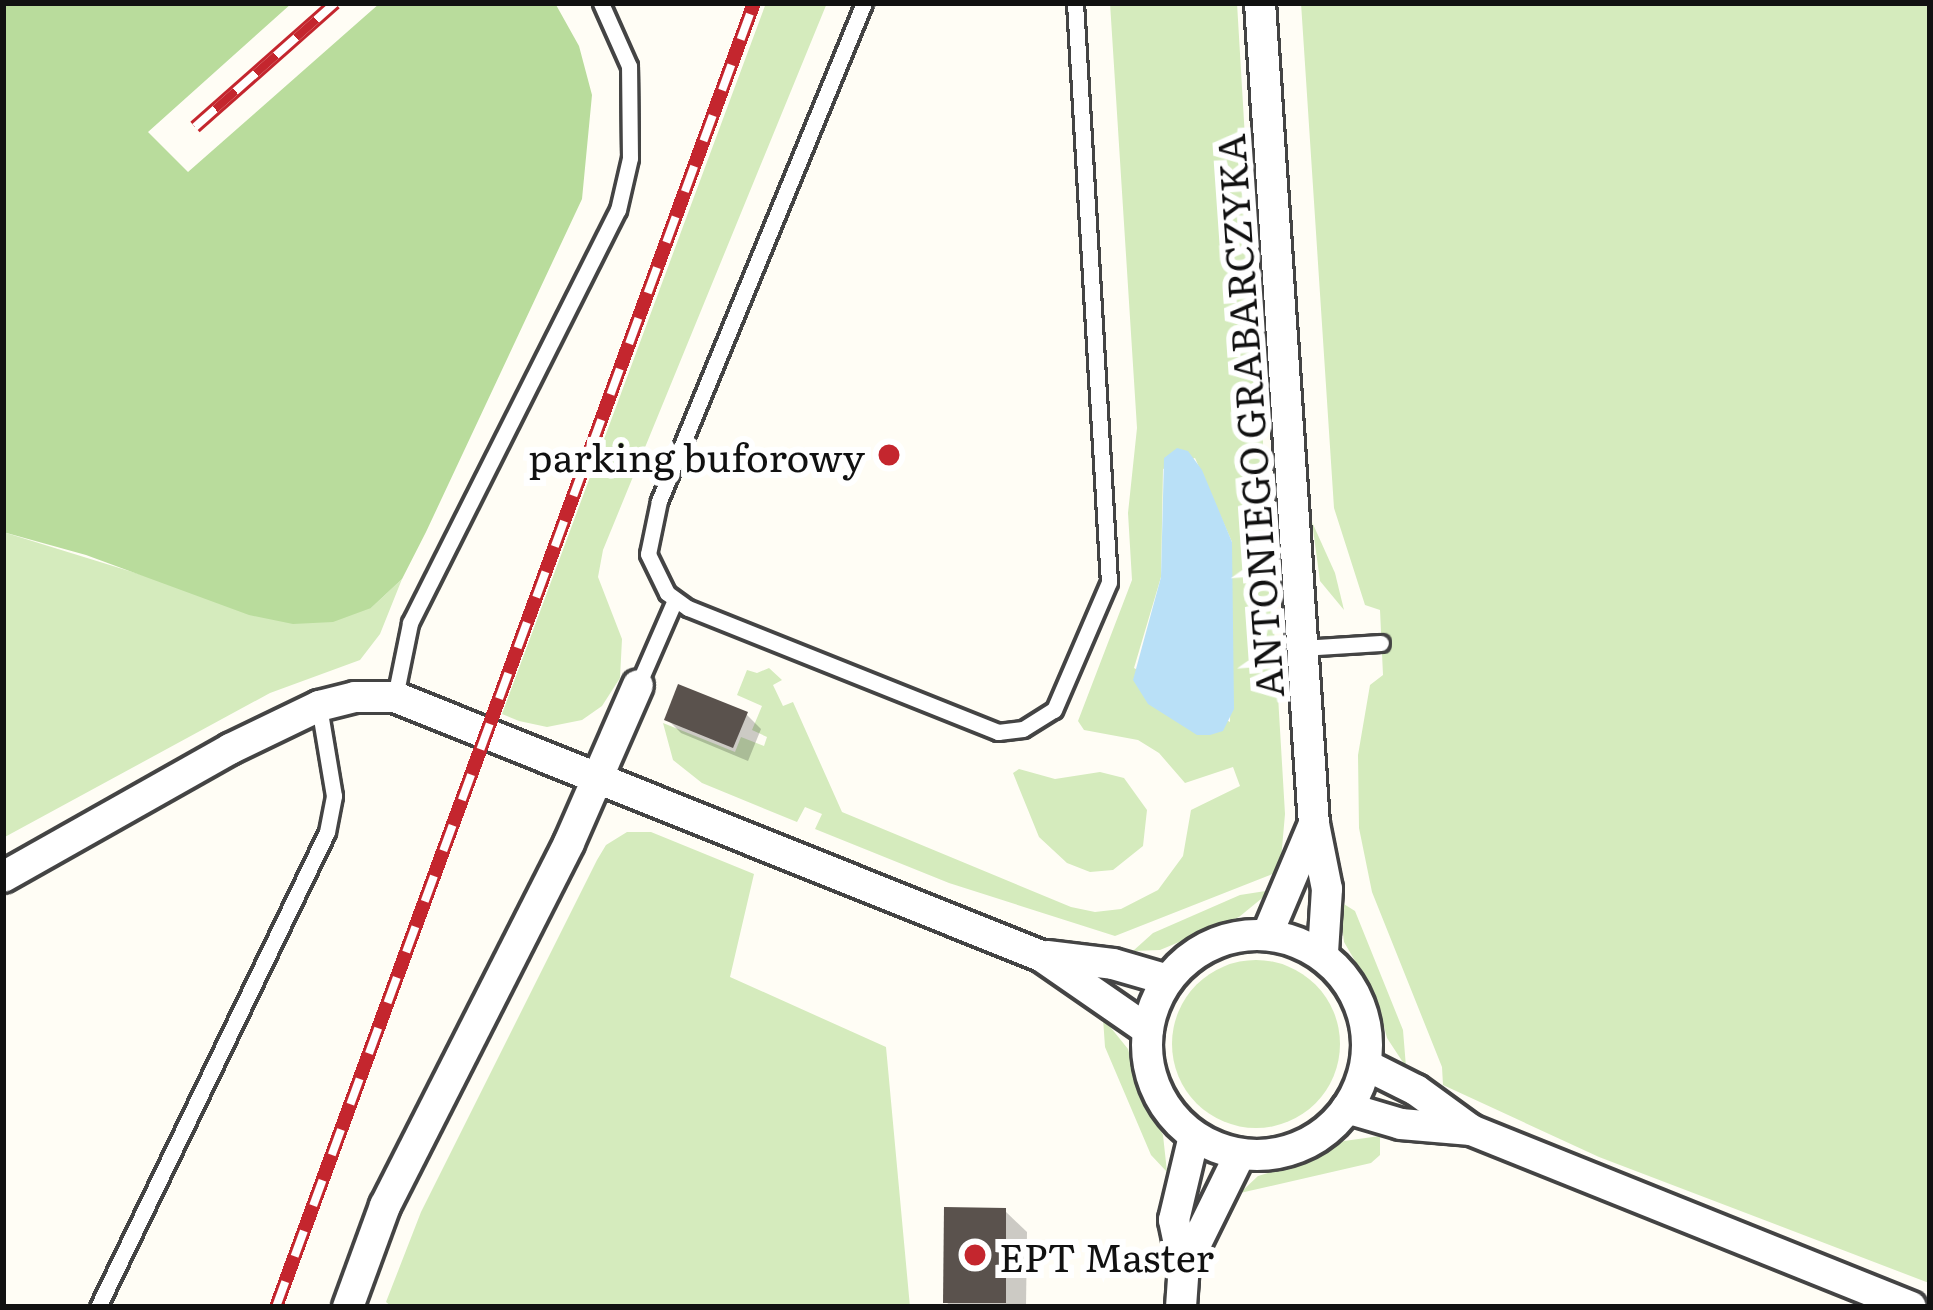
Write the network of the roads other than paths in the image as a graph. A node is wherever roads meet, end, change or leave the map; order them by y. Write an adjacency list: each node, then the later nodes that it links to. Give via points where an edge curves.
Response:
1 (601, 3): 9 (lane, via 629,66 630,158 618,210 410,623)
2 (864, 3): 5 (lane, via 652,520 652,568)
3 (1075, 3): 5 (lane, via 1110,566 1062,699 1023,729 982,730)
4 (1260, 3): 7 (street, ANTONIEGO GRABARCZYKA)
5 (674, 600): 8 (lane)
6 (1381, 643): 7 (lane)
7 (1301, 648): 12 (street, ANTONIEGO GRABARCZYKA)
8 (638, 685): 11 (street)
9 (395, 697): 10 (street); 11 (street)
10 (319, 706): 13 (street); 25 (lane, via 334,796 327,832)
11 (600, 777): 16 (street); 26 (street, via 385,1206)
12 (1314, 824): 14 (street, ANTONIEGO GRABARCZYKA); 15 (street, ANTONIEGO GRABARCZYKA, via 1327,889)
13 (3, 877)
14 (1267, 935): 15 (street); 17 (street, via 1214,944)
15 (1323, 953): 19 (street, via 1362,1010)
16 (1041, 956): 17 (street); 18 (street)
17 (1168, 980): 18 (street)
18 (1148, 1030): 22 (street, via 1155,1088)
19 (1366, 1065): 20 (street); 21 (street)
20 (1348, 1108): 21 (street, via 1401,1124); 23 (street, via 1300,1147)
21 (1471, 1130): 28 (street)
22 (1194, 1136): 23 (street); 24 (street, via 1174,1220)
23 (1240, 1154): 24 (street)
24 (1184, 1268): 27 (street)
25 (98, 1307)
26 (348, 1307)
27 (1180, 1307)
28 (1911, 1307)

